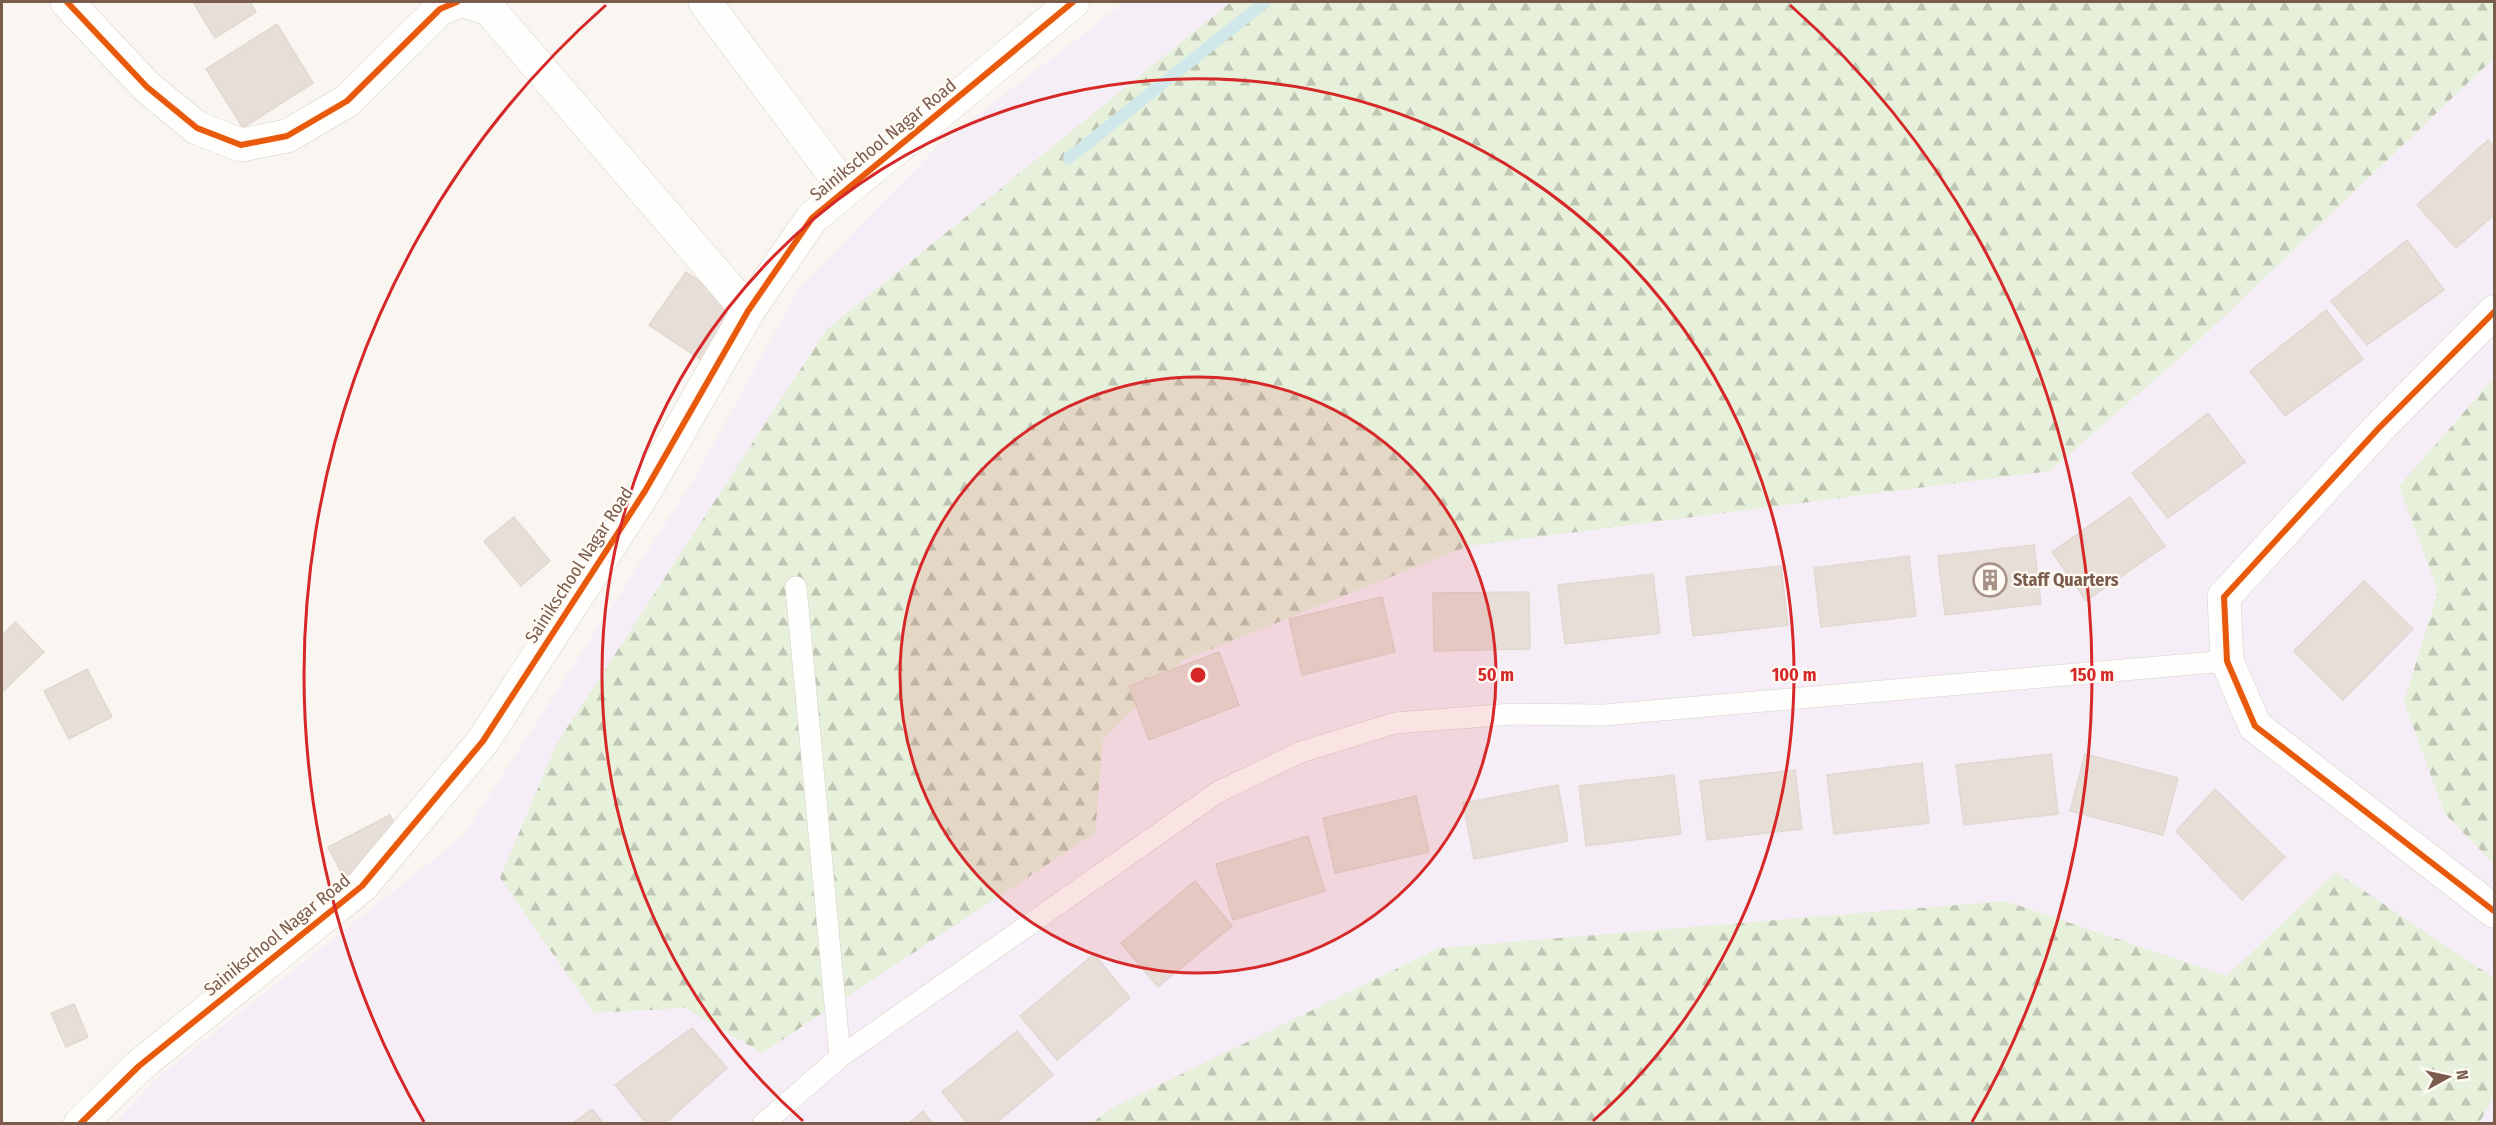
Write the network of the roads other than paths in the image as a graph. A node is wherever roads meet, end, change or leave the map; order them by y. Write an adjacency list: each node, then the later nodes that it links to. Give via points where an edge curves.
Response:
1 (67, 2): 2 (street, via 155,94 197,128 241,145 287,136 347,101 440,9)
2 (457, 2)
3 (466, 2): 7 (street, via 489,9)
4 (705, 2): 6 (street)
5 (1073, 2): 6 (street, Sainikschool Nagar Road)
6 (846, 190): 7 (street, Sainikschool Nagar Road, via 812,218)
7 (748, 311): 13 (street, Sainikschool Nagar Road, via 645,491 475,750 362,886 140,1066)
8 (2494, 312): 10 (street, via 2378,429 2224,597)
9 (796, 587): 12 (lane)
10 (2227, 661): 11 (street, via 2254,726); 12 (lane, via 1604,715 1512,714 1395,723 1301,752 1218,792)
11 (2494, 911)
12 (840, 1057): 14 (lane)
13 (80, 1124)
14 (763, 1124)

